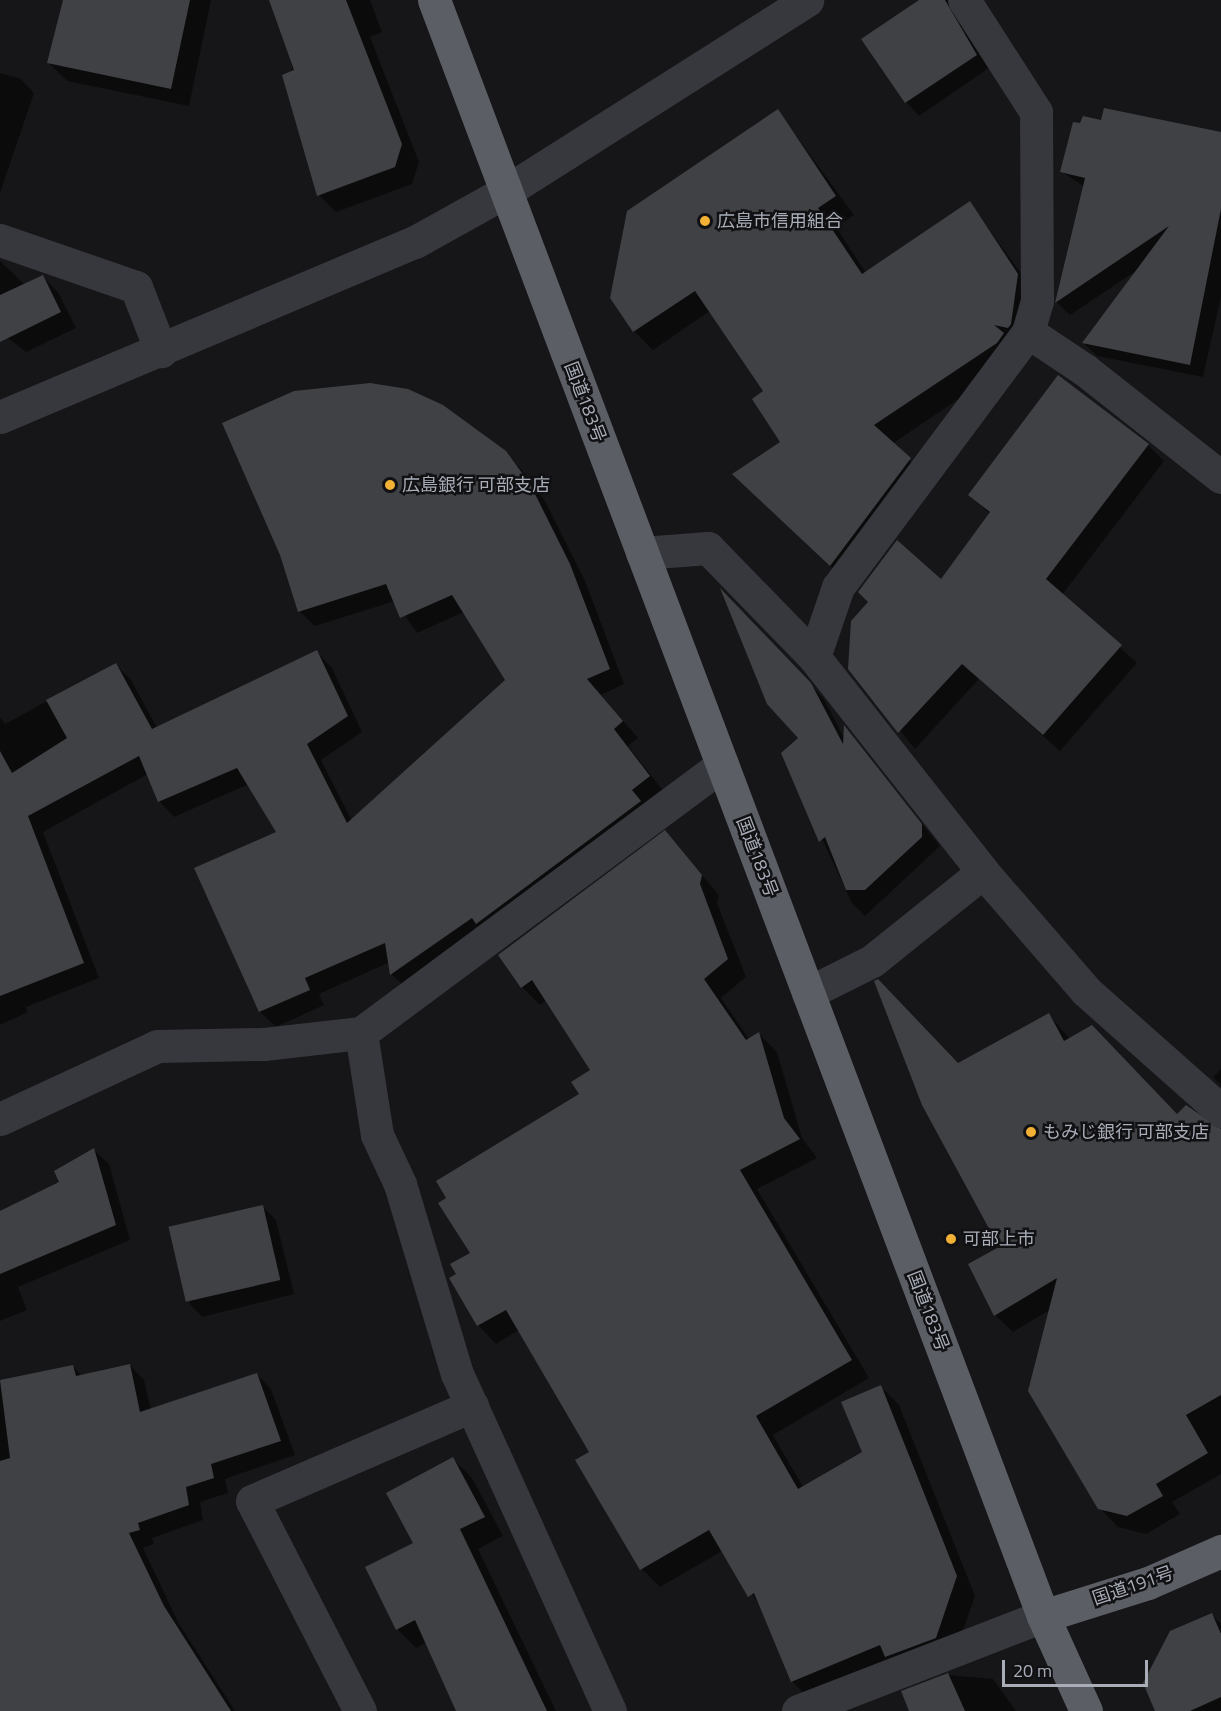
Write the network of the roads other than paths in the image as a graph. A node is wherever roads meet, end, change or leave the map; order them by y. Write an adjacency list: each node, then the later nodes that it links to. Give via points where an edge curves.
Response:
1 (434, 0): 4 (highway, 国道183号)
2 (807, 0): 4 (street)
3 (964, 0): 6 (street, via 1036,112 1037,301)
4 (505, 192): 7 (street, via 415,242); 10 (highway, 国道183号)
5 (0, 240): 7 (street, via 136,286)
6 (1028, 332): 9 (street, via 1085,370); 11 (street, via 837,587)
7 (161, 351): 8 (street)
8 (0, 417)
9 (1221, 477)
10 (642, 553): 11 (street, via 708,548); 12 (highway, 国道183号)
11 (814, 657): 13 (street)
12 (722, 765): 14 (highway, 国道183号); 15 (street)
13 (983, 872): 14 (street, via 872,961); 16 (street, via 1086,991)
14 (808, 993): 20 (highway, 国道183号)
15 (361, 1033): 17 (street, via 264,1044 157,1046); 18 (street, via 377,1135 400,1184 457,1374)
16 (1221, 1111)
17 (0, 1119)
18 (472, 1406): 21 (street, via 252,1501); 22 (street)
19 (1221, 1551): 20 (highway, 国道191号, via 1148,1583)
20 (1043, 1616): 23 (street); 24 (highway, 国道183号)
21 (360, 1711)
22 (610, 1711)
23 (798, 1711)
24 (1086, 1711)

